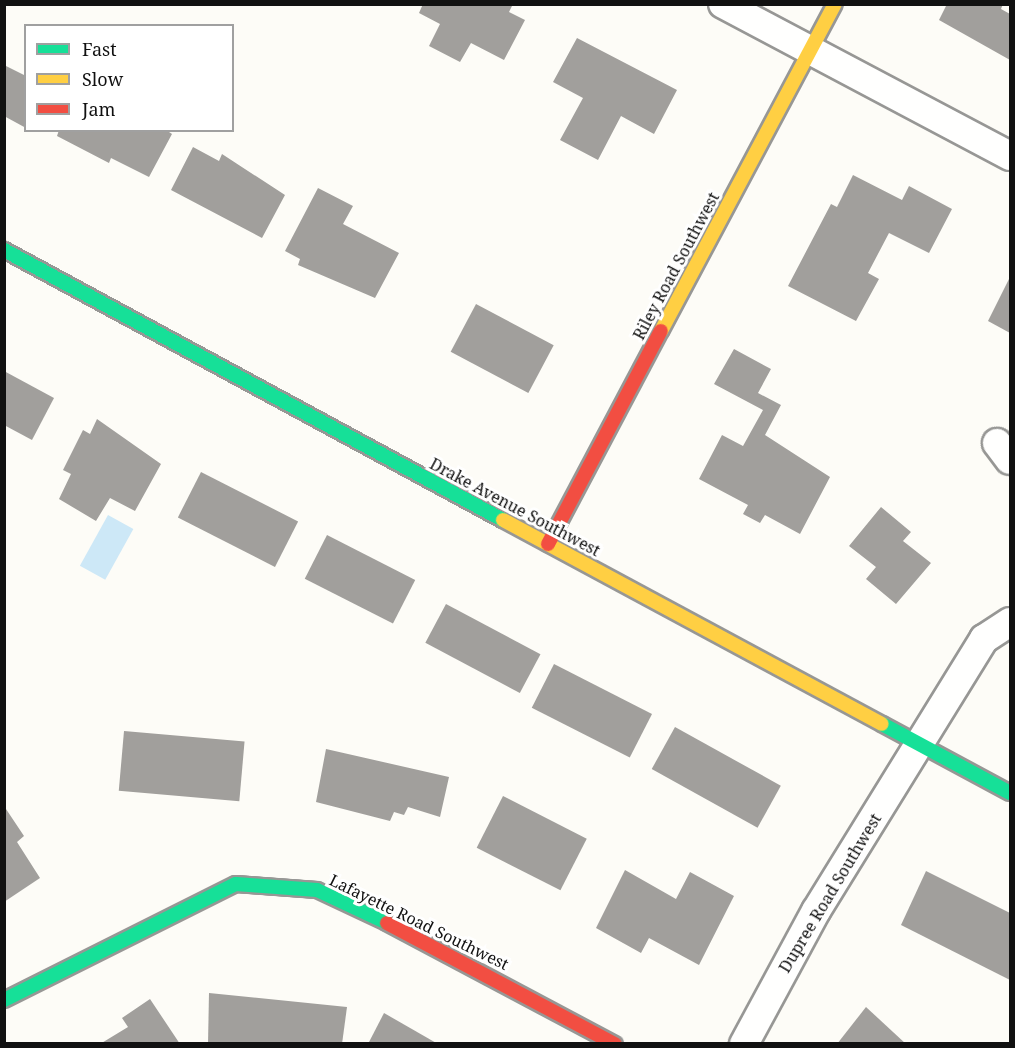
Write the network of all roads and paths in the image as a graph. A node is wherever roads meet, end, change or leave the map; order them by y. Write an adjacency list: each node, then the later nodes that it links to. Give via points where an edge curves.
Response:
1 (723, 4): 3 (street)
2 (835, 4): 3 (street, Riley Road Southwest)
3 (810, 50): 4 (street); 6 (street, Riley Road Southwest)
4 (1011, 156)
5 (4, 250): 6 (street, Drake Avenue Southwest)
6 (548, 544): 8 (street, Drake Avenue Southwest)
7 (1011, 622): 8 (street, Dupree Road Southwest, via 984,639)
8 (919, 744): 9 (street, Drake Avenue Southwest); 12 (street, Dupree Road Southwest, via 816,911)
9 (1011, 794)
10 (4, 1000): 11 (street, Lafayette Road Southwest, via 237,884 317,890 448,952)
11 (615, 1044)
12 (744, 1044)

